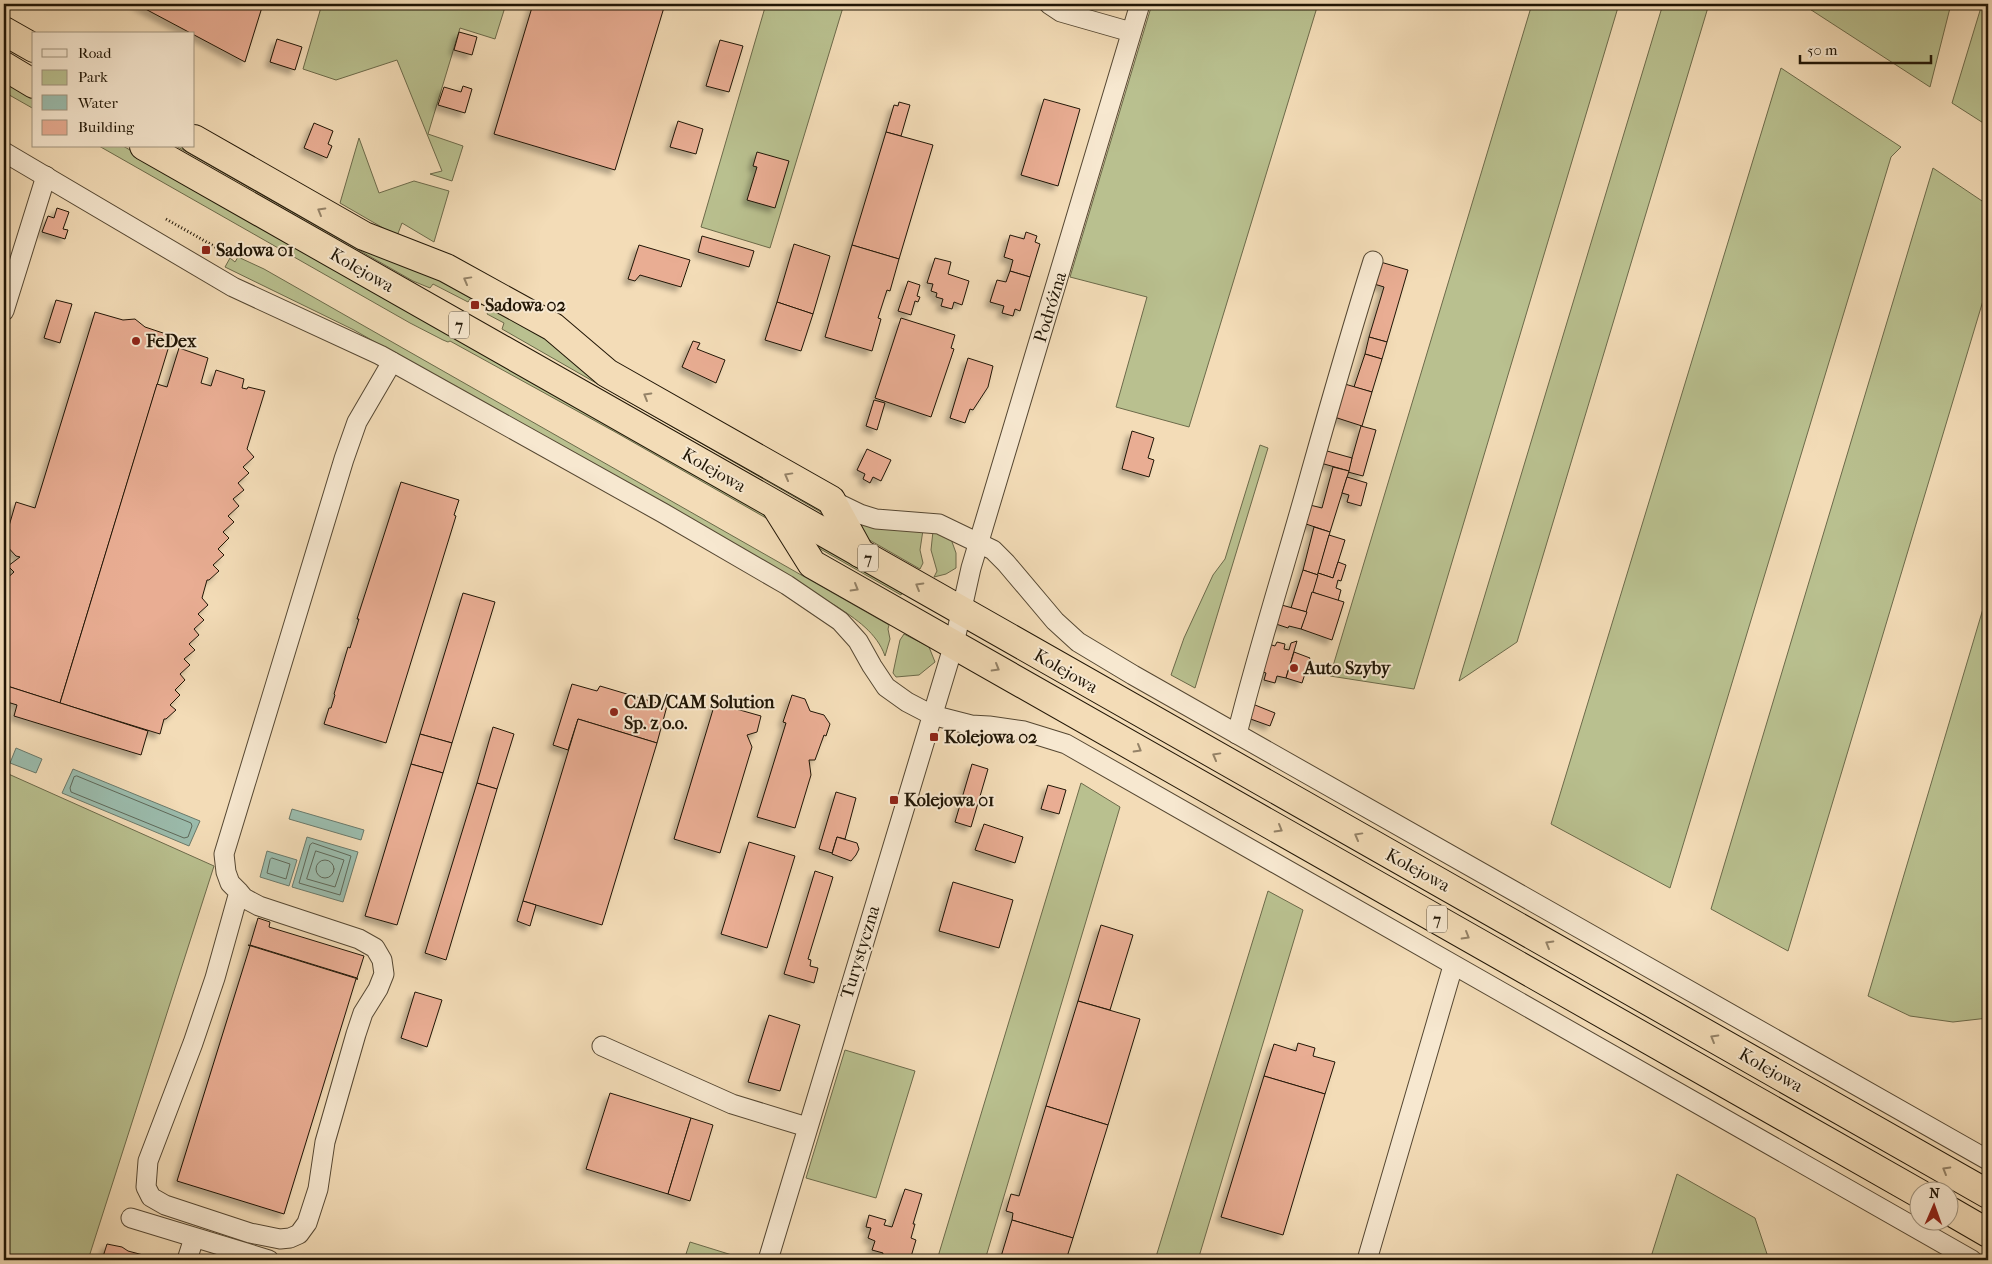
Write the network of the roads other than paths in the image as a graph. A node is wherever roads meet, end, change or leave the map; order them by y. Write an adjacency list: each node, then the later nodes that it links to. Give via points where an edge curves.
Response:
1 (1049, 4): 4 (street, via 1061,12)
2 (1140, 4): 4 (street, Podróżna)
3 (4, 32): 5 (highway)
4 (1131, 32): 17 (street, Podróżna)
5 (32, 47)
6 (4, 66): 7 (highway)
7 (32, 83)
8 (195, 140): 15 (highway, one-way to 8, via 607,373 553,327 446,268 364,236)
9 (148, 148): 16 (highway, Kolejowa / 7)
10 (4, 152): 11 (street)
11 (46, 176): 13 (street); 14 (street, via 233,287)
12 (1372, 261): 22 (street, via 1252,672)
13 (4, 311)
14 (392, 362): 21 (street, via 663,513 825,609 858,641 886,687); 23 (street, via 357,422 344,460 224,854 230,883)
15 (831, 500): 17 (street, via 876,519 939,524); 18 (highway)
16 (775, 505): 18 (highway, Kolejowa / 7); 20 (highway, Kolejowa / 7, one-way to 20, via 812,564)
17 (980, 542): 19 (street, Podróżna); 22 (street, via 1006,563 1055,621 1078,642)
18 (860, 553): 19 (highway, Kolejowa / 7, one-way to 18)
19 (961, 610): 20 (street, Podróżna); 29 (highway, Kolejowa / 7, one-way to 19)
20 (954, 644): 21 (street, Turystyczna); 28 (highway, Kolejowa / 7, one-way to 28)
21 (932, 715): 24 (street, via 970,725 1024,732 1066,744); 26 (street, Turystyczna)
22 (1237, 734): 27 (street)
23 (239, 892): 23 (street, via 259,906 359,939 375,948 382,960 384,974 363,1013 325,1142 318,1189 307,1222 299,1234 290,1238 250,1232 165,1205 151,1197 146,1187 148,1161 209,996)
24 (1453, 966): 37 (street); 38 (street)
25 (602, 1046): 26 (street, via 732,1104)
26 (807, 1127): 36 (street, Turystyczna)
27 (1988, 1160)
28 (1910, 1188)
29 (1988, 1194)
30 (1960, 1217): 32 (highway)
31 (131, 1218): 33 (street)
32 (1988, 1233)
33 (194, 1238): 34 (street); 35 (street)
34 (187, 1260)
35 (268, 1260)
36 (768, 1260)
37 (1367, 1260)
38 (1972, 1260)

